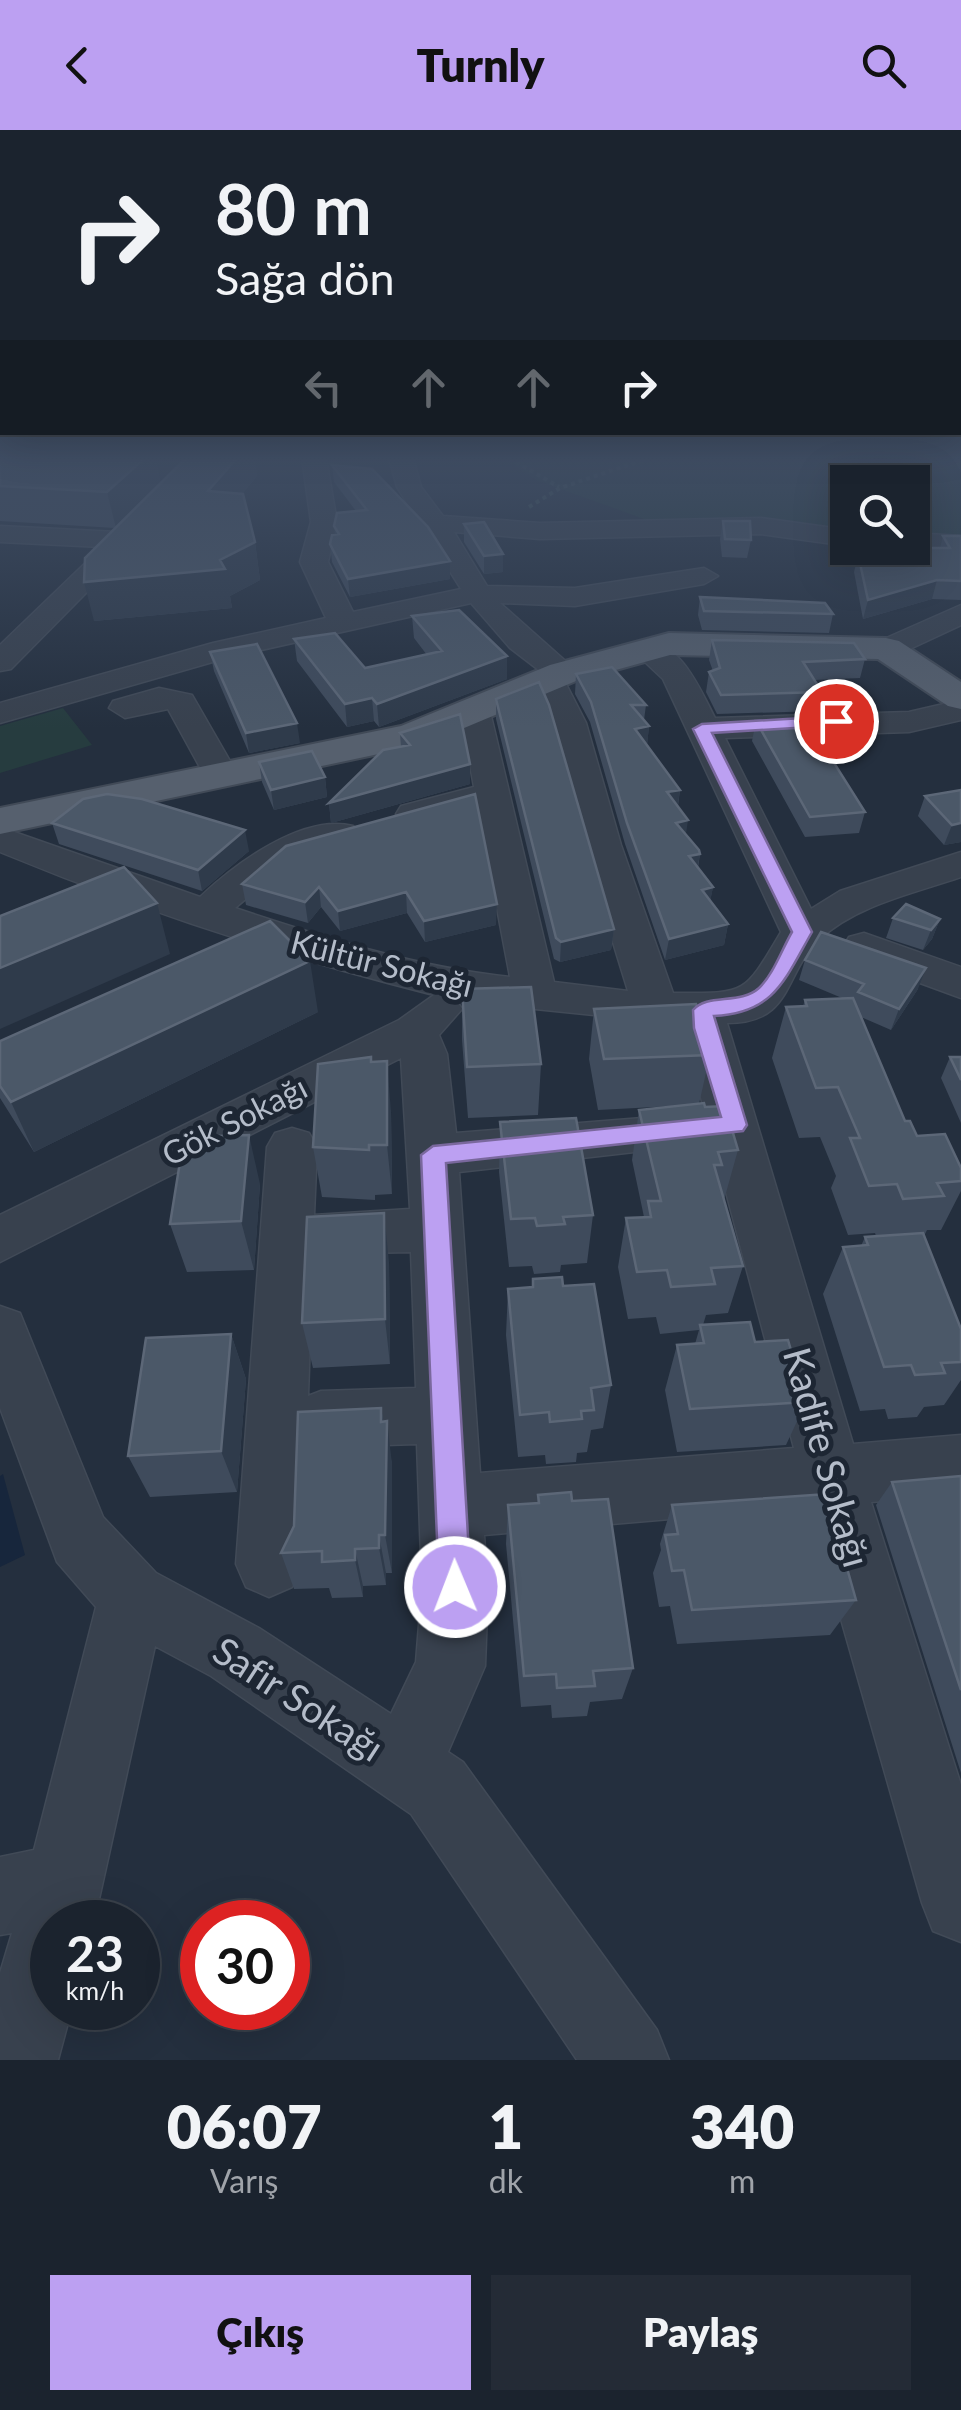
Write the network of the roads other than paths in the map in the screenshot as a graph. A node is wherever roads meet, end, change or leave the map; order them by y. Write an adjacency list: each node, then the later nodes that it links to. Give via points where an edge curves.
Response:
1 (117, 548): 11 (street)
2 (317, 548): 8 (street, via 314,562)
3 (435, 548): 8 (street, via 454,582)
4 (449, 548): 6 (street)
5 (704, 576): 6 (street, via 576,597)
6 (475, 594): 8 (street); 12 (street)
7 (961, 614): 10 (street)
8 (339, 615): 17 (street)
9 (646, 649): 10 (main road, via 714,642); 12 (main road); 18 (street, via 677,674)
10 (886, 649): 13 (main road)
11 (0, 662)
12 (556, 676): 15 (main road); 31 (street, Kadife Sokağı, via 612,876)
13 (961, 698)
14 (125, 708): 19 (street, via 159,698 180,702)
15 (476, 710): 19 (main road, via 412,736); 20 (street)
16 (961, 710): 18 (street, via 909,722)
17 (0, 712)
18 (702, 729): 25 (street)
19 (220, 775): 21 (main road)
20 (493, 793): 24 (street, via 288,848 258,864); 30 (street)
21 (0, 820)
22 (0, 838): 24 (street, Kültür Sokağı)
23 (961, 864): 25 (street, via 854,900)
24 (207, 912): 26 (street, Kültür Sokağı)
25 (802, 932): 28 (street); 31 (street, Kültür Sokağı, via 766,993 736,1008)
26 (268, 933): 27 (street); 29 (street, Kültür Sokağı)
27 (214, 959)
28 (961, 983)
29 (455, 986): 30 (street, Kültür Sokağı); 32 (street, Gök Sokağı)
30 (535, 995): 31 (street, Kültür Sokağı)
31 (680, 1009): 33 (street, Kadife Sokağı, via 705,1028)
32 (414, 1031): 35 (street, via 424,1054); 38 (street, Gök Sokağı)
33 (735, 1125): 35 (street); 43 (street, Kadife Sokağı)
34 (292, 1147): 37 (street)
35 (433, 1155): 36 (street)
36 (438, 1230): 37 (street); 40 (street)
37 (287, 1237): 41 (street)
38 (0, 1240)
39 (0, 1330): 46 (street, Safir Sokağı, via 80,1539)
40 (447, 1415): 41 (street); 44 (street)
41 (277, 1421): 45 (street)
42 (961, 1465): 43 (street)
43 (832, 1475): 44 (street); 49 (street, Kadife Sokağı)
44 (454, 1506): 47 (street, via 450,1666)
45 (270, 1564)
46 (132, 1597): 47 (street, Safir Sokağı, via 234,1652); 48 (street)
47 (404, 1766): 52 (street, Safir Sokağı, via 437,1788)
48 (46, 1900)
49 (961, 1903)
50 (30, 1984): 51 (street)
51 (16, 2060)
52 (627, 2060)

